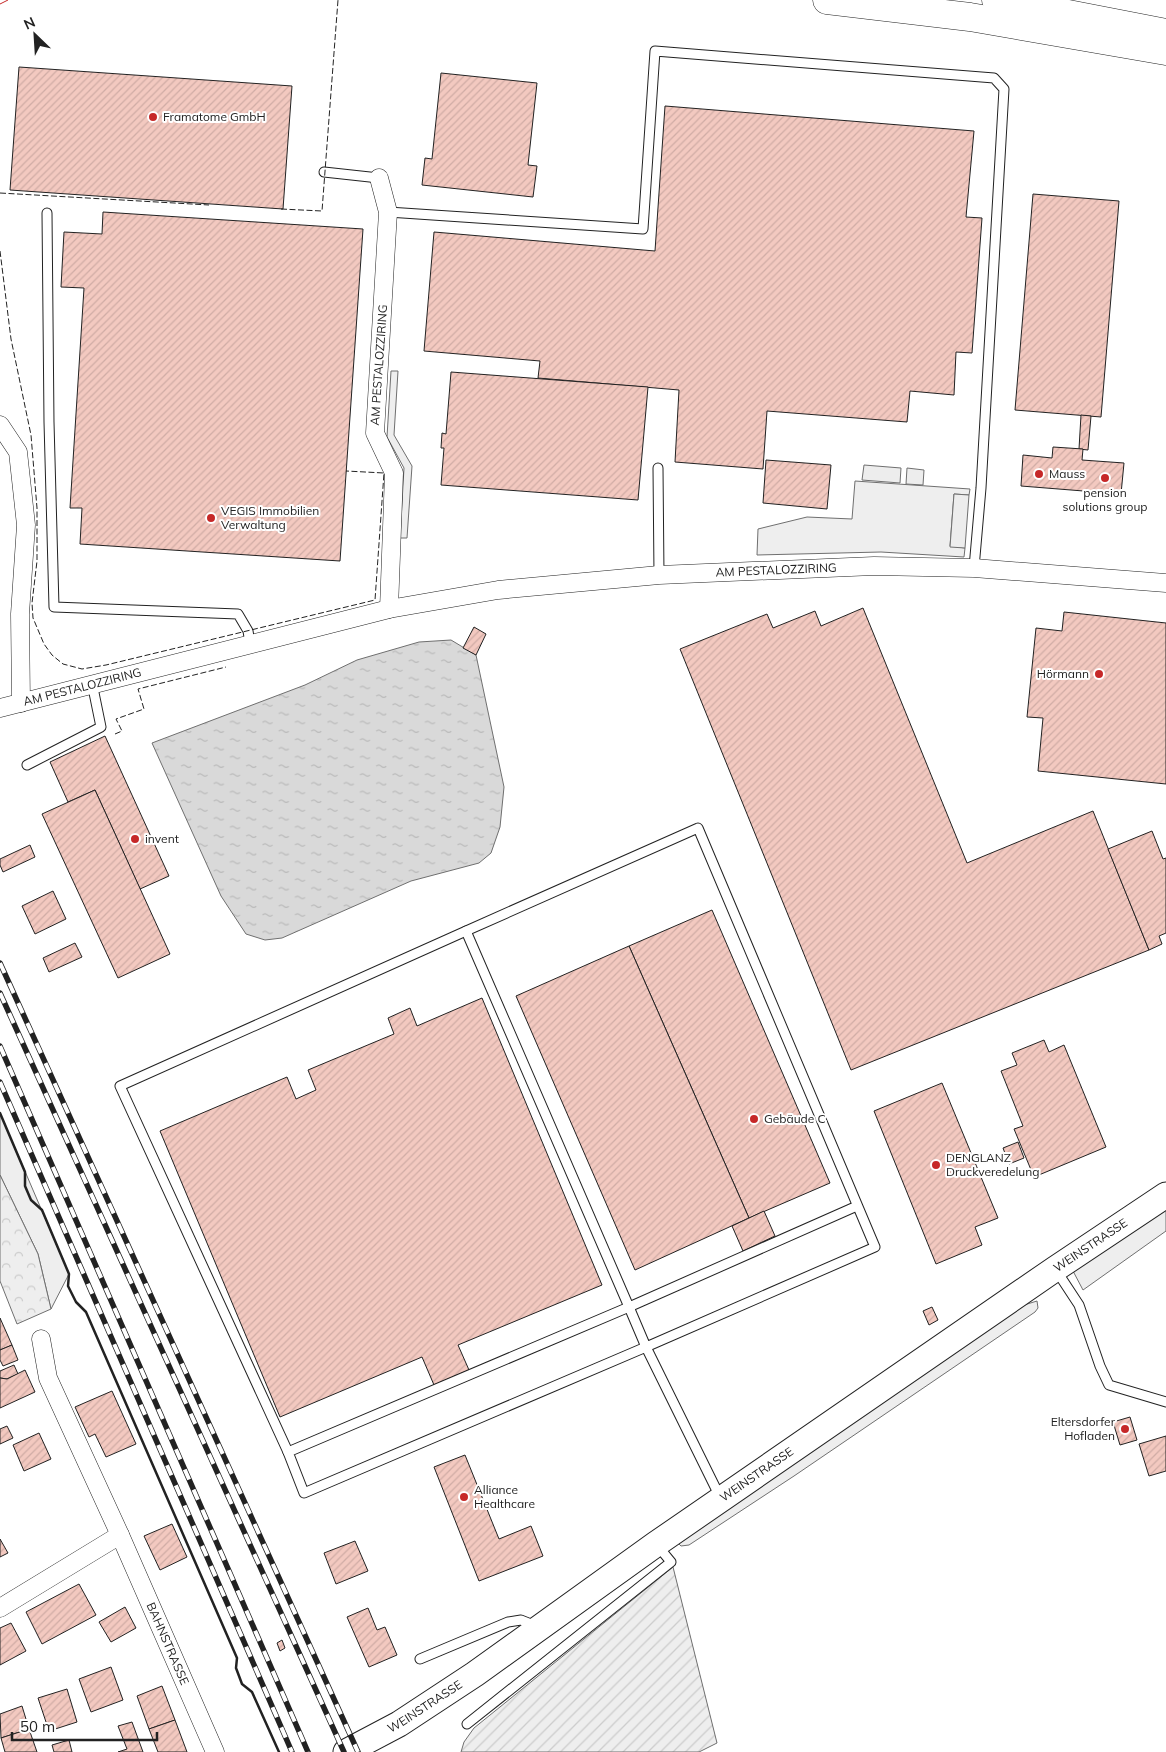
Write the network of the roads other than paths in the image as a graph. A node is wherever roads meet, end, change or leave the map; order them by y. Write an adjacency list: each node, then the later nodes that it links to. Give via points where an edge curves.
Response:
1 (827, 0): 4 (highway, via 970,16)
2 (996, 0): 3 (highway)
3 (1166, 33)
4 (1166, 52)
5 (324, 172): 6 (lane)
6 (379, 178): 7 (street, AM PESTALOZZIRING)
7 (388, 212): 11 (lane, via 643,229 655,51 994,78 1004,89); 14 (street, AM PESTALOZZIRING, via 374,433 394,473)
8 (47, 213): 15 (lane, via 54,607 238,614 248,631)
9 (0, 425): 17 (street, AM PESTALOZZIRING, via 18,452 26,525 20,614)
10 (658, 468): 12 (lane)
11 (974, 568): 12 (street, AM PESTALOZZIRING, via 874,566); 13 (street, AM PESTALOZZIRING)
12 (659, 575): 14 (street, AM PESTALOZZIRING, via 498,590)
13 (1166, 583)
14 (389, 608): 15 (street, AM PESTALOZZIRING)
15 (250, 643): 16 (street, AM PESTALOZZIRING)
16 (92, 683): 17 (street, AM PESTALOZZIRING); 19 (lane, via 101,727)
17 (21, 703): 18 (street)
18 (0, 708)
19 (27, 765)
20 (466, 931): 22 (lane, via 698,828); 24 (lane); 28 (lane, via 120,1086)
21 (1166, 1195): 23 (main road, WEINSTRASSE)
22 (857, 1206): 24 (lane); 26 (lane, via 875,1247)
23 (1055, 1269): 27 (lane, via 1079,1305 1109,1385); 29 (main road, WEINSTRASSE)
24 (629, 1307): 26 (lane); 28 (lane)
25 (41, 1339): 30 (street, BAHNSTRASSE, via 48,1378)
26 (646, 1347): 28 (lane, via 304,1493); 29 (lane)
27 (1166, 1402)
28 (288, 1452)
29 (721, 1499): 31 (main road, WEINSTRASSE)
30 (120, 1535): 32 (street); 36 (street, BAHNSTRASSE)
31 (656, 1544): 33 (main road, WEINSTRASSE); 35 (lane, via 671,1562)
32 (0, 1608)
33 (538, 1627): 34 (lane, via 520,1620 508,1622); 37 (main road, WEINSTRASSE, via 475,1674 406,1719)
34 (420, 1659)
35 (467, 1724)
36 (215, 1752)
37 (346, 1752)

